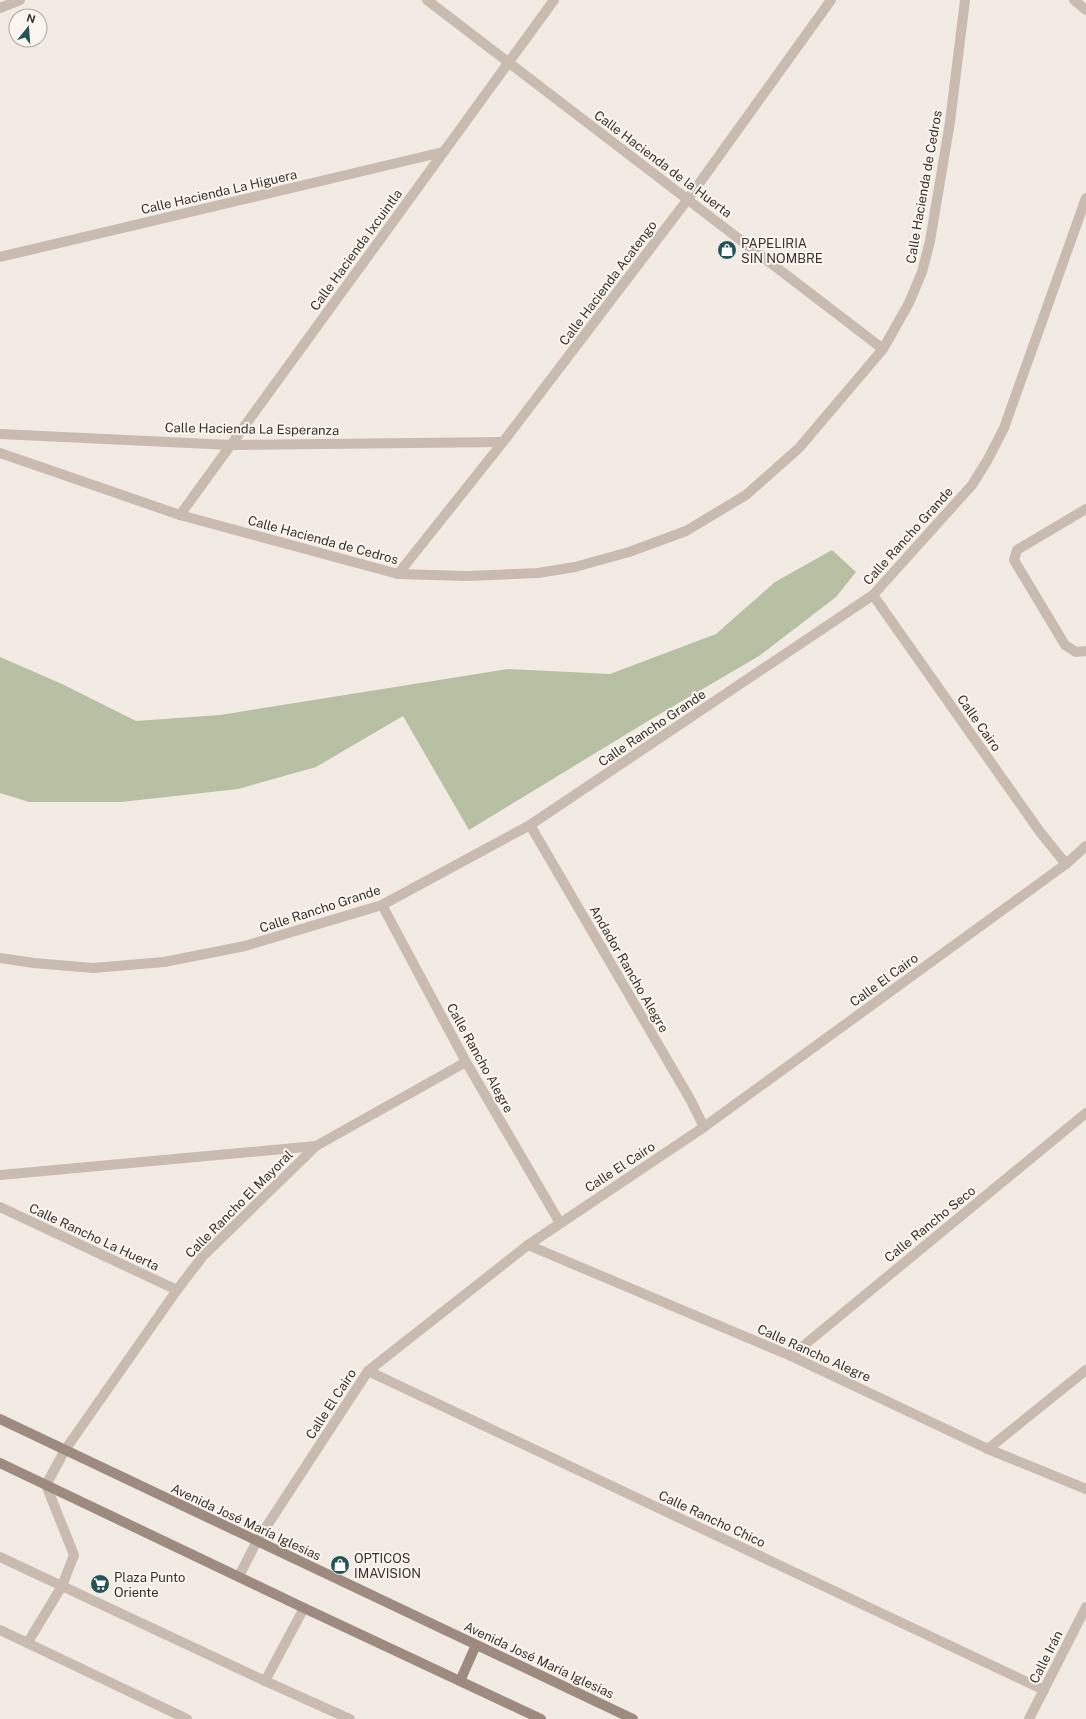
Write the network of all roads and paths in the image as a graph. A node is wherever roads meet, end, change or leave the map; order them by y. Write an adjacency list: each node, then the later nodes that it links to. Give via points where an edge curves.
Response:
1 (20, 0): 7 (street)
2 (427, 0): 9 (street, Calle Hacienda de la Huerta)
3 (554, 0): 9 (street, Calle Hacienda Ixcuintla)
4 (831, 0): 12 (street, Calle Hacienda Acatengo)
5 (965, 0): 14 (street, Calle Hacienda de Cedros, via 950,122 930,241 916,287)
6 (1074, 0): 8 (street)
7 (0, 8)
8 (1086, 10)
9 (509, 63): 10 (street, Calle Hacienda Ixcuintla); 12 (street, Calle Hacienda de la Huerta)
10 (443, 152): 13 (street, Calle Hacienda La Higuera); 17 (street, Calle Hacienda Ixcuintla)
11 (1086, 198): 22 (street, Calle Rancho Grande, via 1004,428 987,461 972,485)
12 (688, 199): 14 (street, Calle Hacienda de la Huerta); 16 (street, Calle Hacienda Acatengo)
13 (0, 257)
14 (883, 349): 21 (street, Calle Hacienda de Cedros, via 799,448 746,495 686,531 630,552 575,568 538,573 467,576)
15 (0, 434): 17 (street, Calle Hacienda La Esperanza)
16 (503, 442): 17 (street, Calle Hacienda La Esperanza); 21 (street, Calle Hacienda Acatengo)
17 (231, 445): 20 (street, Calle Hacienda Ixcuintla)
18 (0, 453): 20 (street, Calle Hacienda de Cedros)
19 (1086, 509): 23 (street, via 1018,550 1014,560 1065,645 1076,652)
20 (180, 515): 21 (street, Calle Hacienda de Cedros)
21 (398, 574)
22 (873, 595): 24 (street, Calle Rancho Grande); 26 (street, Calle Cairo, via 1040,832)
23 (1086, 651)
24 (530, 825): 27 (street, Calle Rancho Grande); 31 (street, Andador Rancho Alegre)
25 (1086, 846): 26 (street, Calle El Cairo)
26 (1066, 864): 31 (street, Calle El Cairo)
27 (382, 905): 28 (street, Calle Rancho Grande, via 246,946 164,962 93,968); 29 (street, Calle Rancho Alegre)
28 (0, 958)
29 (466, 1062): 32 (street, Calle Rancho El Mayoral); 35 (street, Calle Rancho Alegre)
30 (1086, 1113): 38 (street, Calle Rancho Seco)
31 (704, 1127): 35 (street, Calle El Cairo)
32 (316, 1146): 33 (street); 37 (street, Calle Rancho El Mayoral, via 203,1256)
33 (0, 1174)
34 (0, 1207): 37 (street, Calle Rancho La Huerta)
35 (560, 1223): 36 (street, Calle El Cairo)
36 (528, 1245): 38 (street, Calle Rancho Alegre); 40 (street, Calle El Cairo)
37 (177, 1290): 43 (street, Calle Rancho El Mayoral)
38 (791, 1356): 42 (street, Calle Rancho Alegre)
39 (1086, 1370): 42 (street)
40 (368, 1372): 47 (street, Calle El Cairo); 58 (street, Calle Rancho Chico)
41 (0, 1419): 43 (main road, Avenida José María Iglesias)
42 (988, 1449): 46 (street, Calle Rancho Alegre)
43 (65, 1450): 45 (street, Calle Rancho El Mayoral); 47 (main road, Avenida José María Iglesias)
44 (0, 1463): 45 (main road)
45 (46, 1484): 49 (main road); 50 (street, via 74,1555)
46 (1086, 1489)
47 (257, 1541): 49 (street, Calle El Cairo); 55 (main road, Avenida José María Iglesias)
48 (0, 1557): 50 (street)
49 (239, 1576): 52 (main road)
50 (62, 1586): 54 (street); 56 (street)
51 (1086, 1607): 58 (street, Calle Irán)
52 (304, 1608): 56 (street); 57 (main road)
53 (0, 1630): 54 (street)
54 (28, 1642): 59 (street)
55 (476, 1645): 57 (main road); 62 (main road, Avenida José María Iglesias)
56 (265, 1681): 60 (street)
57 (460, 1681): 61 (main road)
58 (1044, 1690): 63 (street, Calle Irán)
59 (187, 1719)
60 (350, 1719)
61 (541, 1719)
62 (633, 1719)
63 (1029, 1719)

